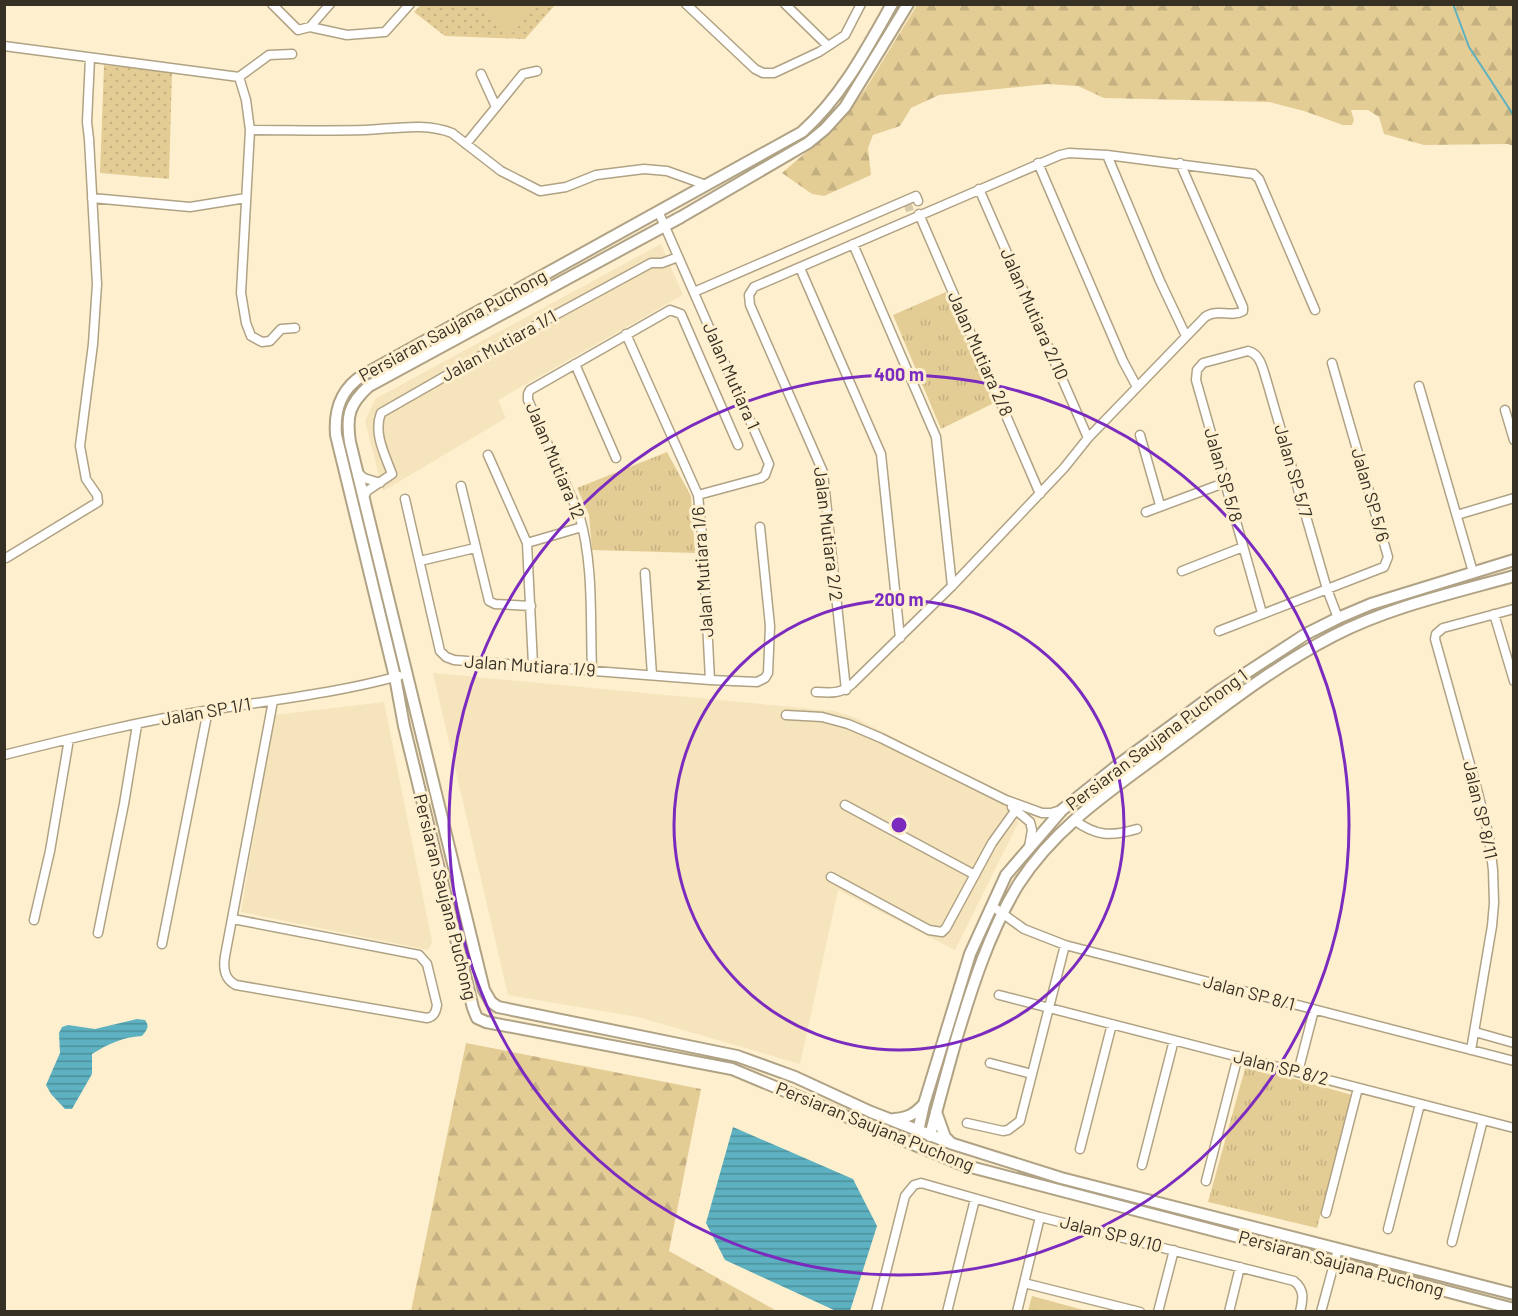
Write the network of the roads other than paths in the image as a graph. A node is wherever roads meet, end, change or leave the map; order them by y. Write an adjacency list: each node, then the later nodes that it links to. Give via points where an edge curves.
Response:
1 (272, 4): 9 (street, via 298,30)
2 (330, 4): 9 (street)
3 (410, 4): 9 (street, via 386,32 347,35)
4 (686, 4): 11 (street, via 763,73 774,73)
5 (785, 4): 11 (street)
6 (861, 4): 11 (street, via 844,35)
7 (892, 4): 23 (street, Persiaran Saujana Puchong, via 847,80 817,119 802,132)
8 (908, 4): 29 (street, Persiaran Saujana Puchong, via 845,108 825,129 808,143)
9 (310, 27)
10 (4, 46): 13 (street)
11 (828, 46)
12 (292, 54): 16 (street, via 269,55)
13 (90, 58): 16 (street); 25 (street, via 87,122)
14 (537, 71): 17 (street, via 523,74)
15 (481, 74): 17 (street)
16 (239, 77): 18 (street)
17 (496, 107): 19 (street)
18 (250, 130): 19 (street, via 430,127 452,133); 26 (street)
19 (466, 144): 23 (street, via 501,171 540,191 566,187 596,175 644,169 667,171)
20 (1107, 155): 21 (street, via 1069,153); 22 (street); 37 (street)
21 (1038, 163): 24 (street); 42 (street)
22 (1180, 163): 34 (street, via 1248,172 1259,179); 37 (street, via 1243,307 1240,314 1209,313)
23 (706, 185): 28 (street, Persiaran Saujana Puchong)
24 (979, 189): 27 (street); 45 (street, Jalan Mutiara 2/10)
25 (92, 198): 26 (street, via 190,207); 67 (street, via 96,319 80,446 86,479 98,502)
26 (246, 198): 35 (street, via 241,293 246,324 251,336 262,342 270,341 281,329)
27 (913, 207): 30 (street); 33 (street); 54 (street, Jalan Mutiara 2/8)
28 (659, 213): 29 (street, Jalan Mutiara 1); 87 (street, Persiaran Saujana Puchong, via 363,375 344,391 335,419 336,435)
29 (664, 226): 31 (street, Jalan Mutiara 1); 50 (street, Persiaran Saujana Puchong, via 369,386 350,409 348,426)
30 (853, 244): 32 (street); 74 (street, via 936,437)
31 (678, 256): 33 (street, Jalan Mutiara 1); 51 (street, Jalan Mutiara 1/1, via 651,263 381,412 378,433 392,474)
32 (800, 268): 82 (street, via 881,454); 90 (street, Jalan Mutiara 2/2, via 754,287 748,295 823,472)
33 (694, 292): 55 (street, Jalan Mutiara 1, via 769,464 761,478)
34 (1315, 310)
35 (295, 328)
36 (626, 334): 40 (street); 47 (street, via 670,310 681,314); 55 (street, Jalan Mutiara 1/6)
37 (1186, 336): 42 (street)
38 (1227, 357): 52 (street, Jalan SP 5/8, via 1203,363 1196,380); 75 (street, Jalan SP 5/7, via 1248,351 1258,357)
39 (1332, 363): 75 (street, Jalan SP 5/6, via 1388,557 1384,567)
40 (575, 364): 49 (street); 62 (street, Jalan Mutiara 12, via 528,394)
41 (1419, 386): 61 (street)
42 (1137, 387): 45 (street)
43 (1506, 410): 46 (street)
44 (1140, 435): 59 (street)
45 (1088, 438): 54 (street)
46 (1514, 440)
47 (738, 445)
48 (488, 455): 64 (street)
49 (616, 458)
50 (358, 473): 51 (street); 56 (street, Persiaran Saujana Puchong)
51 (380, 483): 56 (street)
52 (1224, 483): 59 (street); 65 (street, Jalan SP 5/8)
53 (461, 486): 66 (street)
54 (1040, 494): 74 (street)
55 (698, 495): 88 (street, Jalan Mutiara 1/6)
56 (364, 497): 85 (street, Persiaran Saujana Puchong)
57 (1514, 498): 61 (street)
58 (405, 499): 69 (street, Jalan Mutiara 1/9)
59 (1160, 505): 60 (street)
60 (1146, 512)
61 (1457, 515): 71 (street)
62 (582, 527): 64 (street); 84 (street, Jalan Mutiara 12, via 588,557)
63 (760, 527): 88 (street, Jalan Mutiara 1/9, via 770,668 765,678 757,682)
64 (526, 543): 76 (street)
65 (1243, 547): 70 (street); 78 (street, Jalan SP 5/8)
66 (475, 548): 69 (street); 76 (street, via 489,601)
67 (6, 558)
68 (1514, 560): 71 (street, Persiaran Saujana Puchong 1)
69 (420, 561): 83 (street, Jalan Mutiara 1/9, via 441,651 446,657)
70 (1182, 571)
71 (1473, 572): 80 (street, Persiaran Saujana Puchong 1)
72 (645, 573): 86 (street)
73 (1514, 576): 102 (street, Persiaran Saujana Puchong 1, via 1374,618 1333,636 1230,702)
74 (952, 586): 82 (street)
75 (1326, 589): 78 (street, Jalan SP 5/6); 80 (street, Jalan SP 5/7)
76 (531, 606): 83 (street)
77 (1514, 609): 79 (street)
78 (1262, 613): 81 (street, Jalan SP 5/6)
79 (1494, 614): 89 (street); 118 (street, Jalan SP 8/11, via 1443,628 1435,639 1478,793 1493,870 1492,926)
80 (1338, 618): 100 (street, Persiaran Saujana Puchong 1, via 1306,634 1220,690)
81 (1219, 631)
82 (900, 638): 90 (street)
83 (533, 665): 84 (street, Jalan Mutiara 1/9)
84 (592, 670): 86 (street, Jalan Mutiara 1/9)
85 (408, 674): 87 (street, Jalan SP 1/1); 122 (street, Persiaran Saujana Puchong, via 484,990 491,1002 508,1010)
86 (652, 675): 88 (street, Jalan Mutiara 1/9)
87 (395, 677): 92 (street, Jalan SP 1/1); 125 (street, Persiaran Saujana Puchong, via 477,1018)
88 (710, 680)
89 (1514, 681)
90 (846, 690): 91 (street)
91 (816, 692)
92 (273, 701): 93 (street, Jalan SP 1/1); 109 (street)
93 (208, 710): 95 (street, Jalan SP 1/1); 112 (street)
94 (786, 715): 98 (street, via 848,723)
95 (137, 725): 96 (street, Jalan SP 1/1); 111 (street)
96 (69, 739): 97 (street, Jalan SP 1/1); 110 (street)
97 (4, 755)
98 (1006, 800): 100 (street, via 1042,813); 101 (street)
99 (845, 805): 105 (street)
100 (1062, 810): 104 (street, Persiaran Saujana Puchong 1)
101 (1015, 811): 104 (street, via 1030,822); 105 (street)
102 (1074, 820): 103 (street, via 1100,834); 108 (street, Persiaran Saujana Puchong 1, via 1038,857)
103 (1137, 829)
104 (1029, 847): 107 (street, Persiaran Saujana Puchong 1, via 1006,875)
105 (975, 875): 106 (street, via 942,932 929,930)
106 (831, 876)
107 (992, 906): 108 (street, Jalan SP 8/1); 131 (street, Persiaran Saujana Puchong 1, via 970,954)
108 (1002, 914): 113 (street, Jalan SP 8/1, via 1024,929); 133 (street, Persiaran Saujana Puchong 1, via 982,958)
109 (233, 919): 109 (street, via 419,955 427,964 437,1005 434,1015 427,1018 229,982 225,956)
110 (34, 920)
111 (98, 933)
112 (162, 944)
113 (1065, 945): 115 (street); 116 (street, Jalan SP 8/1)
114 (999, 995): 115 (street, Jalan SP 8/2)
115 (1049, 1008): 117 (street, Jalan SP 8/2); 129 (street)
116 (1314, 1010): 121 (street, Jalan SP 8/1); 128 (street)
117 (1112, 1024): 119 (street, Jalan SP 8/2); 141 (street)
118 (1475, 1032): 120 (street); 121 (street, Jalan SP 8/11)
119 (1174, 1040): 123 (street, Jalan SP 8/2); 143 (street)
120 (1514, 1043)
121 (1471, 1050): 124 (street, Jalan SP 8/1)
122 (716, 1051): 125 (street); 127 (street); 134 (street, Persiaran Saujana Puchong, via 772,1068)
123 (1238, 1056): 128 (street, Jalan SP 8/2); 144 (street)
124 (1514, 1061)
125 (702, 1063): 127 (street, Persiaran Saujana Puchong)
126 (990, 1063): 129 (street)
127 (732, 1069): 139 (street, Persiaran Saujana Puchong)
128 (1298, 1072): 130 (street, Jalan SP 8/2)
129 (1032, 1074): 136 (street, via 1020,1121 1003,1131)
130 (1358, 1088): 132 (street, Jalan SP 8/2); 146 (street)
131 (924, 1104): 134 (street, via 904,1119); 138 (street, Persiaran Saujana Puchong 1)
132 (1420, 1104): 135 (street, Jalan SP 8/2); 148 (street)
133 (936, 1112): 138 (street, Persiaran Saujana Puchong 1); 140 (street, via 945,1137)
134 (891, 1119): 138 (street, Persiaran Saujana Puchong)
135 (1483, 1120): 137 (street, Jalan SP 8/2); 149 (street)
136 (967, 1123)
137 (1514, 1128)
138 (922, 1136): 139 (street); 140 (street, Persiaran Saujana Puchong); 142 (street)
139 (901, 1141): 142 (street, Persiaran Saujana Puchong)
140 (953, 1144): 150 (street, Persiaran Saujana Puchong, via 1061,1178)
141 (1080, 1149)
142 (927, 1152): 152 (street, Persiaran Saujana Puchong, via 963,1165)
143 (1142, 1165)
144 (1206, 1181)
145 (975, 1199): 147 (street, Jalan SP 9/10); 157 (street, Jalan SP 9/10, via 921,1183 914,1185 905,1196); 158 (street)
146 (1326, 1214)
147 (1040, 1217): 151 (street, Jalan SP 9/10); 154 (street)
148 (1388, 1228)
149 (1452, 1242)
150 (1338, 1249): 152 (street); 155 (street, Persiaran Saujana Puchong)
151 (1174, 1250): 153 (street, Jalan SP 9/10); 161 (street)
152 (1334, 1262): 156 (street, Persiaran Saujana Puchong); 164 (street)
153 (1240, 1267): 162 (street); 163 (street, Jalan SP 9/10, via 1300,1285)
154 (1024, 1283): 159 (street); 160 (street)
155 (1514, 1294)
156 (1514, 1308)
157 (876, 1311)
158 (947, 1311)
159 (1017, 1311)
160 (1140, 1311)
161 (1158, 1311)
162 (1229, 1311)
163 (1300, 1311)
164 (1322, 1311)

